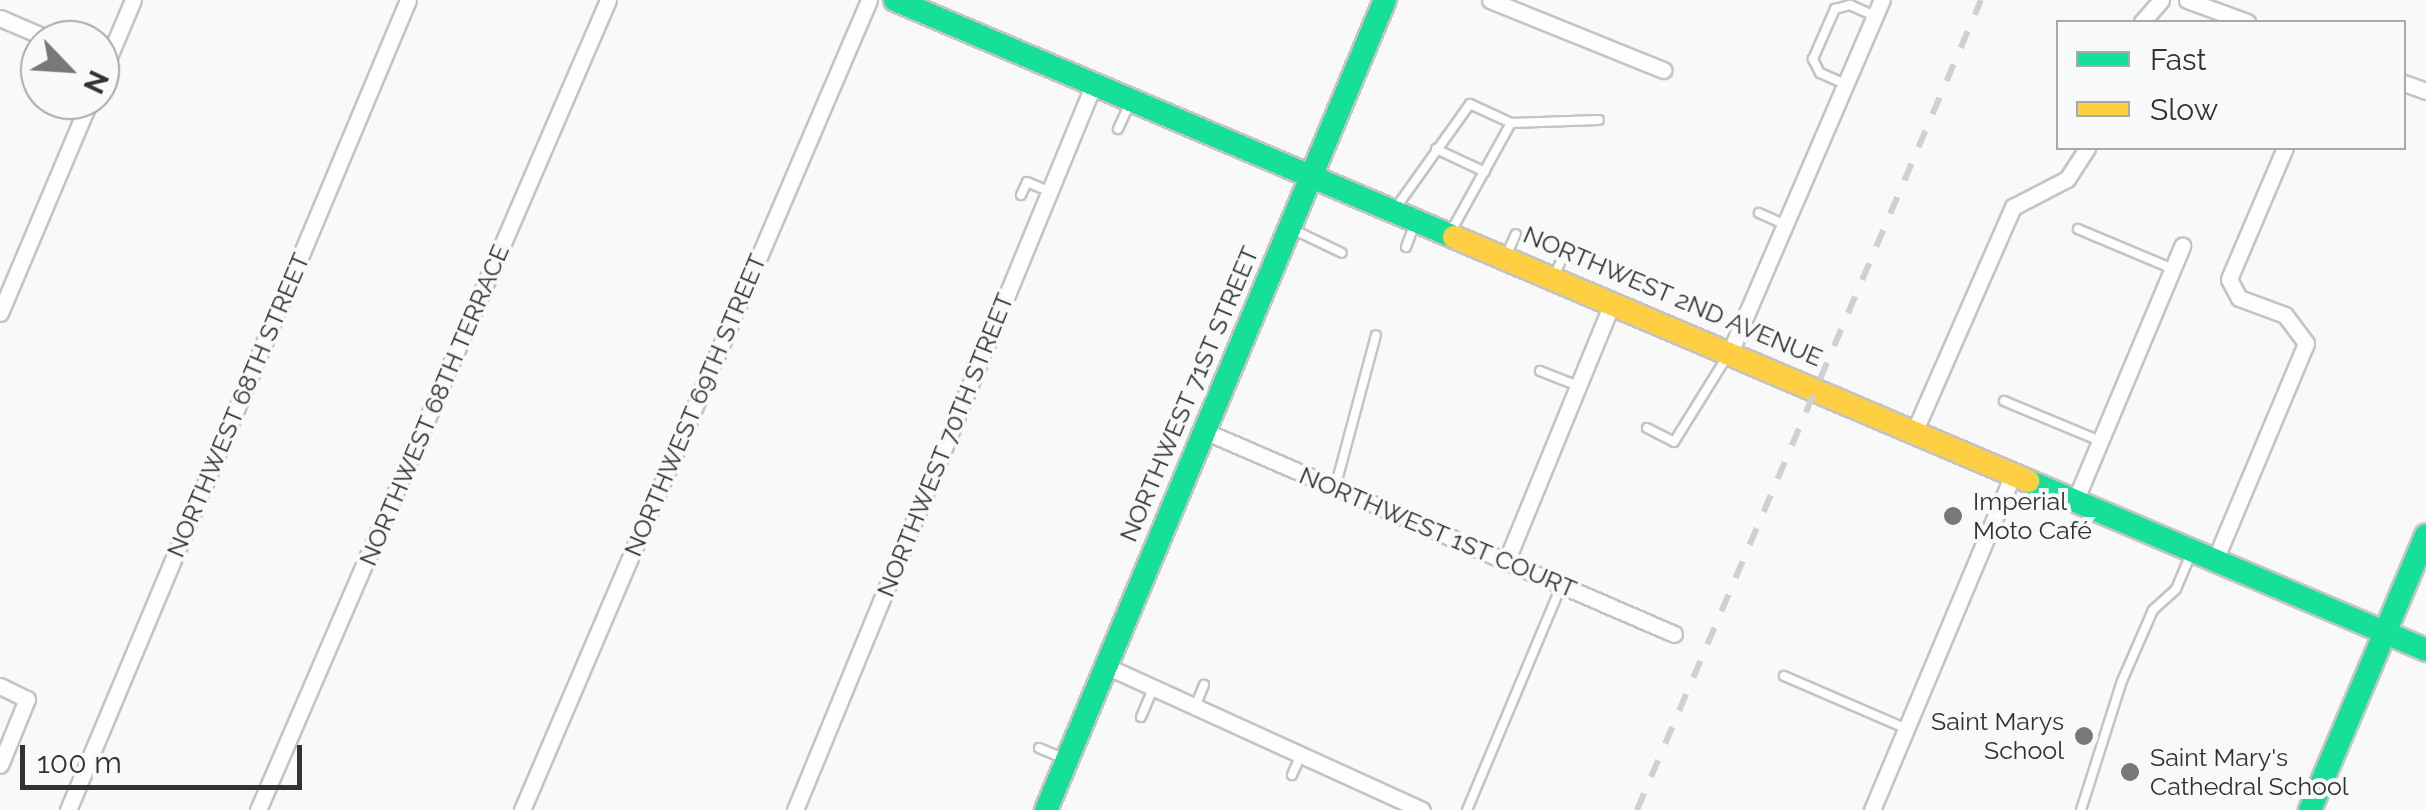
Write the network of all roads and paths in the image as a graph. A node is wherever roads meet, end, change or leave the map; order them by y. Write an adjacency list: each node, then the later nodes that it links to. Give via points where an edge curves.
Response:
1 (133, 0): 14 (street)
2 (408, 0): 80 (street, NORTHWEST 68TH STREET)
3 (608, 0): 81 (street, NORTHWEST 68TH TERRACE)
4 (869, 0): 82 (street, NORTHWEST 69TH STREET)
5 (895, 0): 16 (street, NORTHWEST 2ND AVENUE)
6 (1385, 0): 27 (street, NORTHWEST 71ST STREET)
7 (1490, 0): 15 (street)
8 (1882, 0): 11 (street)
9 (2161, 0): 12 (street)
10 (2187, 0): 13 (street)
11 (1875, 16): 17 (street); 17 (lane, via 1850,5 1836,9 1813,59 1820,73)
12 (2144, 20)
13 (2242, 20)
14 (120, 28)
15 (1663, 70)
16 (1095, 81): 18 (street, NORTHWEST 2ND AVENUE); 28 (street, NORTHWEST 70TH STREET)
17 (1846, 84): 33 (street)
18 (1133, 97): 22 (lane); 27 (street, NORTHWEST 2ND AVENUE)
19 (82, 120): 46 (street)
20 (1599, 120): 21 (lane)
21 (1511, 122): 23 (lane, via 1470,104); 26 (lane)
22 (1118, 129)
23 (1436, 149): 26 (lane); 30 (lane)
24 (2085, 150): 54 (street, via 2067,179 2013,207)
25 (2284, 150): 61 (street, via 2229,279 2239,298 2285,316 2306,343)
26 (1485, 172): 36 (lane)
27 (1310, 174): 30 (street, NORTHWEST 2ND AVENUE); 34 (street, NORTHWEST 71ST STREET)
28 (1050, 192): 29 (lane, via 1028,182); 83 (street, NORTHWEST 70TH STREET)
29 (1021, 195)
30 (1394, 209): 32 (street, NORTHWEST 2ND AVENUE)
31 (1760, 212): 33 (lane)
32 (1417, 219): 36 (street, NORTHWEST 2ND AVENUE); 39 (lane)
33 (1784, 224): 48 (street)
34 (1288, 227): 40 (lane); 53 (street, NORTHWEST 71ST STREET)
35 (2078, 229): 43 (lane)
36 (1450, 233): 42 (street, NORTHWEST 2ND AVENUE)
37 (1516, 234): 42 (lane)
38 (2182, 246): 43 (street)
39 (1406, 247)
40 (1342, 253)
41 (1564, 254): 44 (lane)
42 (1506, 256): 44 (street, NORTHWEST 2ND AVENUE)
43 (2173, 268): 55 (street)
44 (1554, 276): 45 (street, NORTHWEST 2ND AVENUE)
45 (1613, 301): 48 (street, NORTHWEST 2ND AVENUE); 50 (street)
46 (0, 313)
47 (1376, 335): 57 (lane)
48 (1730, 350): 52 (lane, via 1674,442); 54 (street, NORTHWEST 2ND AVENUE)
49 (1540, 371): 50 (lane)
50 (1578, 386): 62 (street)
51 (2004, 400): 55 (lane)
52 (1647, 428)
53 (1202, 430): 57 (street, NORTHWEST 1ST COURT); 67 (street, NORTHWEST 71ST STREET)
54 (1915, 430): 56 (street, NORTHWEST 2ND AVENUE)
55 (2100, 441): 58 (street)
56 (2013, 474): 58 (street, NORTHWEST 2ND AVENUE); 74 (street)
57 (1335, 488): 62 (street, NORTHWEST 1ST COURT)
58 (2075, 500): 60 (street, NORTHWEST 2ND AVENUE)
59 (2426, 535): 64 (street)
60 (2192, 551): 61 (street, NORTHWEST 2ND AVENUE); 88 (lane, via 2176,589 2153,610 2122,681)
61 (2215, 560): 64 (street, NORTHWEST 2ND AVENUE)
62 (1506, 562): 63 (street, NORTHWEST 1ST COURT)
63 (1561, 586): 65 (street, NORTHWEST 1ST COURT); 86 (lane)
64 (2385, 633): 66 (street, NORTHWEST 2ND AVENUE); 89 (street)
65 (1674, 634)
66 (2426, 650)
67 (1106, 666): 71 (street); 77 (street, NORTHWEST 71ST STREET)
68 (1784, 676): 74 (lane)
69 (1204, 685): 72 (lane)
70 (0, 686): 78 (street, via 27,699)
71 (1153, 688): 72 (street); 73 (lane)
72 (1195, 707): 76 (street)
73 (1141, 717)
74 (1907, 729): 87 (street)
75 (1039, 748): 77 (lane)
76 (1301, 755): 79 (lane); 85 (street)
77 (1067, 760): 84 (street, NORTHWEST 71ST STREET)
78 (0, 765)
79 (1292, 775)
80 (68, 810)
81 (258, 810)
82 (522, 810)
83 (795, 810)
84 (1046, 810)
85 (1422, 810)
86 (1467, 810)
87 (1872, 810)
88 (2081, 810)
89 (2310, 810)

